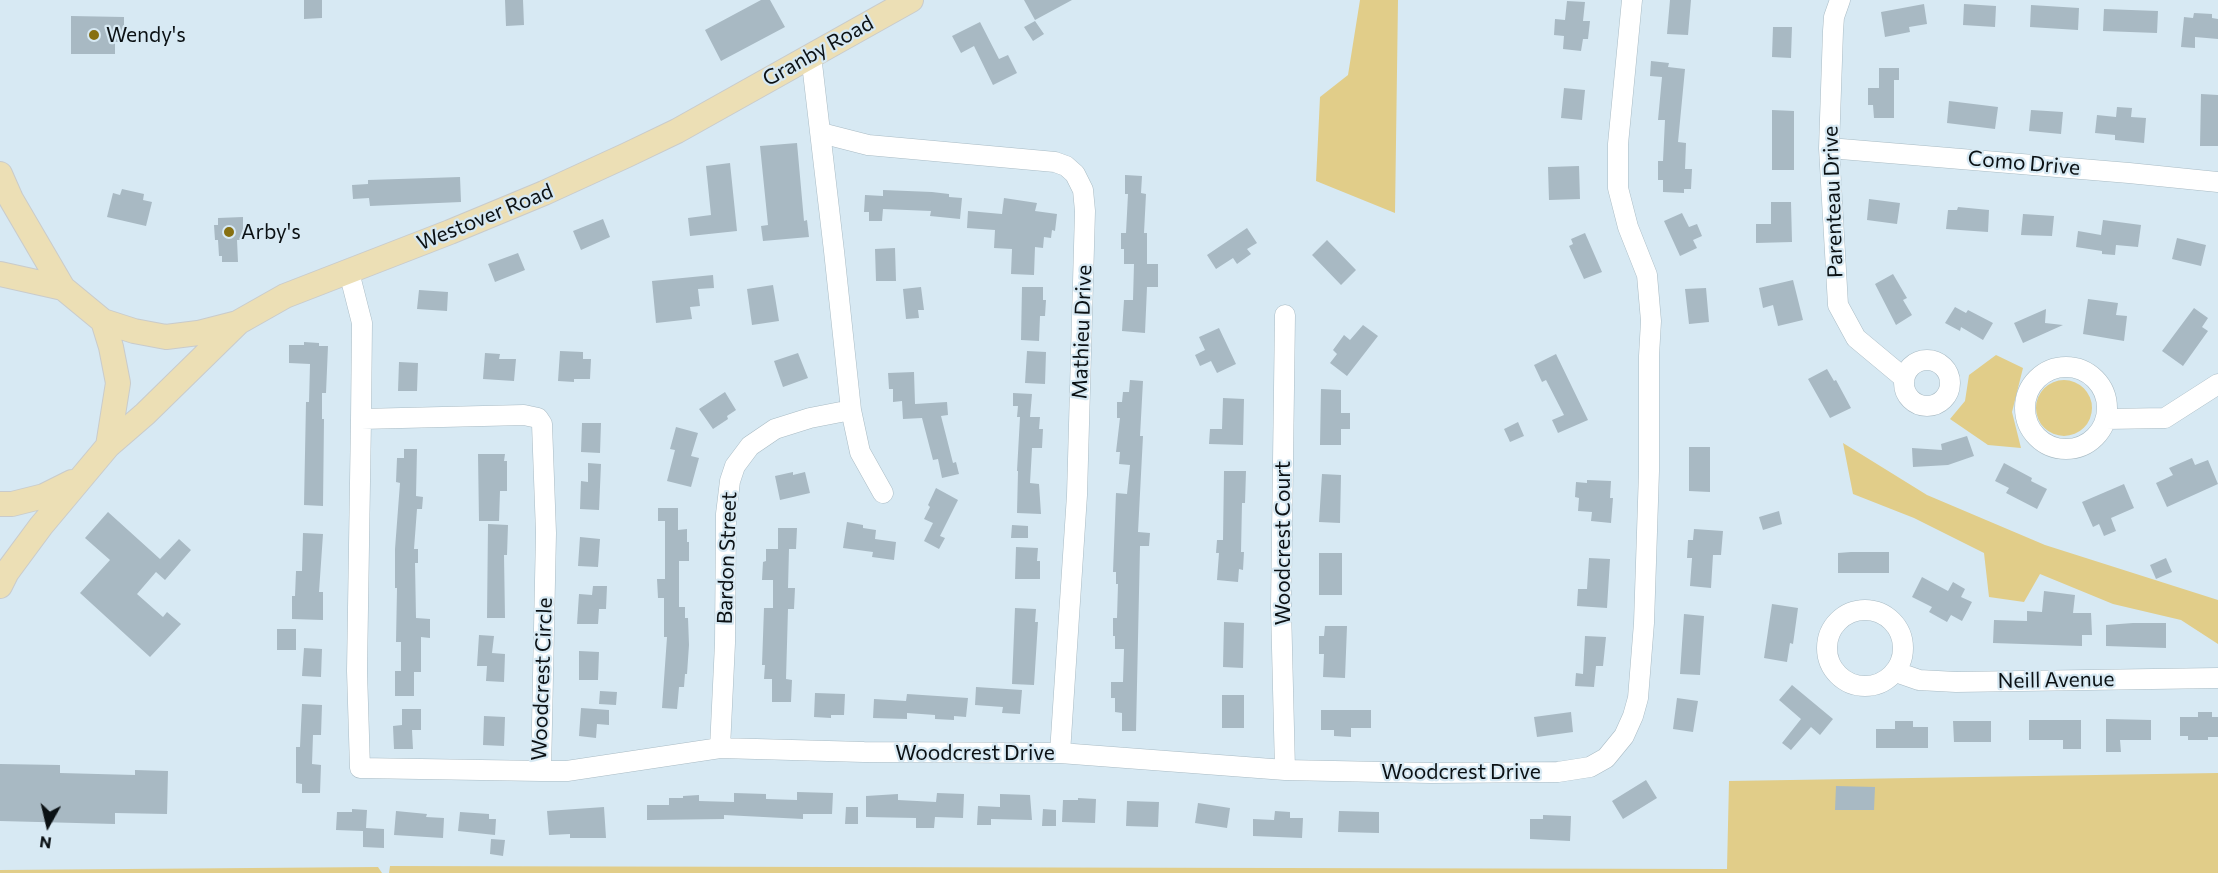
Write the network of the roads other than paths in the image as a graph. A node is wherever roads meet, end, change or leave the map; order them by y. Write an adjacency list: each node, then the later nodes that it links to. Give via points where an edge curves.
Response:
1 (911, 0): 4 (main road, Granby Road)
2 (1632, 0): 31 (street, Woodcrest Drive, via 1618,144 1618,188 1647,275 1651,321 1644,623 1638,698 1629,726 1606,758 1572,771)
3 (1840, 0): 7 (street, Parenteau Drive, via 1834,17)
4 (811, 55): 5 (main road, Granby Road); 6 (street)
5 (725, 103): 10 (main road, Westover Road, via 544,193)
6 (821, 133): 18 (street); 29 (street, Mathieu Drive, via 868,145 1055,162 1071,170 1081,184 1085,211 1077,495)
7 (1829, 148): 9 (street, Como Drive); 16 (street, Parenteau Drive, via 1838,305 1856,338)
8 (0, 174): 12 (main road, via 10,199)
9 (2218, 182)
10 (349, 272): 15 (main road, Westover Road, via 285,296); 19 (street, Woodcrest Circle, via 362,323)
11 (0, 274): 12 (main road)
12 (63, 288): 14 (main road)
13 (1285, 315): 31 (street, Woodcrest Court, via 1281,607)
14 (103, 321): 15 (main road, Westover Road, via 166,337); 21 (main road, via 118,383)
15 (239, 322): 21 (main road, Westover Road)
16 (1905, 378)
17 (2218, 384): 20 (street, via 2165,418)
18 (851, 410): 23 (street, via 860,452); 28 (street, Bardon Street, via 775,429 750,446 735,466 726,514)
19 (361, 419): 30 (street, Woodcrest Circle, via 357,670 360,768); 30 (street, Woodcrest Circle, via 524,415 538,418 542,424 546,533)
20 (2106, 419): 20 (street, via 2105,393 2088,373 2075,367 2048,370 2036,378 2024,404 2025,418 2040,441 2066,450 2091,441)
21 (108, 446): 22 (main road, Westover Road)
22 (80, 479): 24 (main road, via 44,496); 25 (main road, Westover Road)
23 (883, 493)
24 (0, 504)
25 (0, 586)
26 (1896, 672): 27 (street, Neill Avenue, via 1919,680 1956,682)
27 (2218, 678)
28 (720, 748): 29 (street, Woodcrest Drive); 30 (street, Woodcrest Drive, via 567,771)
29 (1060, 753): 31 (street, Woodcrest Drive)
30 (541, 771)
31 (1285, 771)

